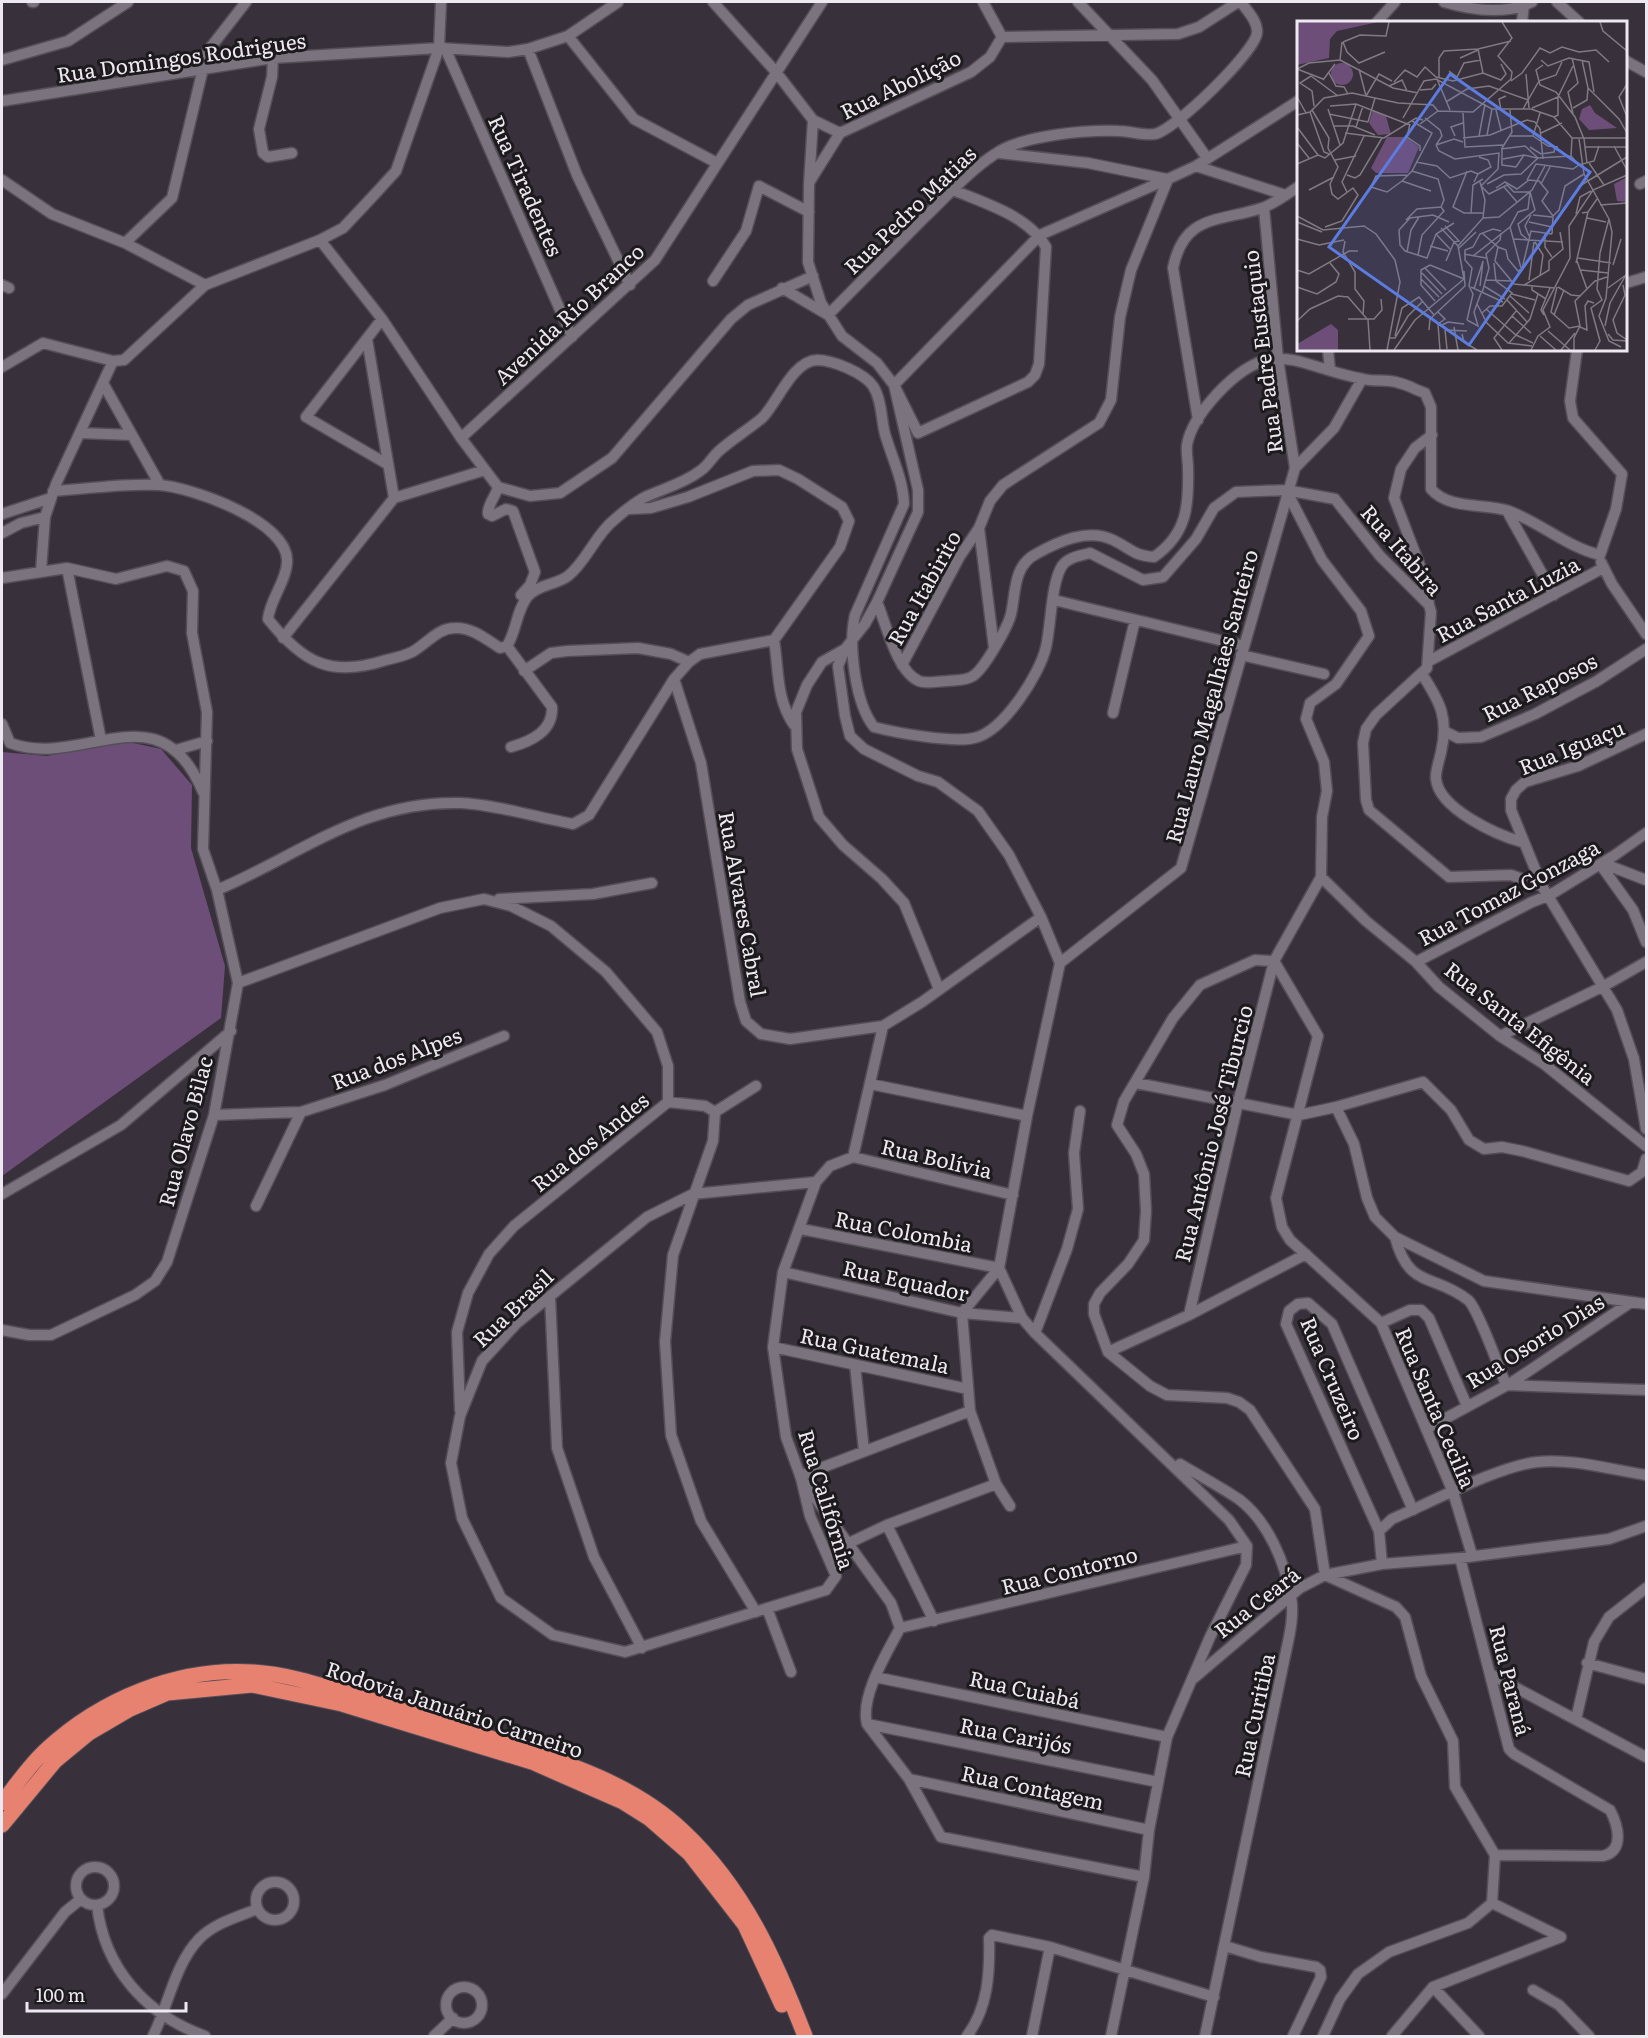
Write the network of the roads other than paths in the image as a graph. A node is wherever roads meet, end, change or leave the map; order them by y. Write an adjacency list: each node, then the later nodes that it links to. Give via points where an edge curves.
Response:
1 (128, 2): 25 (street, via 68,41)
2 (246, 2): 27 (street, via 213,42)
3 (441, 2): 22 (street)
4 (598, 2): 15 (street)
5 (618, 2): 15 (street, Rua Domingos Rodrigues)
6 (713, 2): 28 (street)
7 (822, 2): 28 (street, Avenida Rio Branco)
8 (983, 2): 20 (street)
9 (1078, 2): 21 (street)
10 (1239, 2): 21 (street, via 1199,27 1178,34); 32 (street, via 1254,20 1255,42)
11 (1395, 2): 16 (street)
12 (1444, 2): 14 (street, via 1485,11)
13 (1557, 2): 18 (street)
14 (1528, 3): 17 (street)
15 (606, 10): 19 (street, Rua Domingos Rodrigues)
16 (1378, 21)
17 (1522, 21)
18 (1578, 21)
19 (568, 36): 23 (street, Rua Domingos Rodrigues); 38 (street, via 634,119)
20 (1002, 37): 21 (street); 34 (street, Rua Abolição, via 990,57 971,72)
21 (1110, 37): 32 (street, via 1152,80)
22 (442, 48): 23 (street, Rua Domingos Rodrigues, via 508,52); 24 (street, Rua Domingos Rodrigues); 49 (street, via 396,171 343,228); 60 (street, Rua Tiradentes)
23 (528, 49): 56 (street, via 576,175)
24 (273, 58): 27 (street, Rua Domingos Rodrigues); 35 (street, via 259,129 263,153 268,157)
25 (2, 60)
26 (1627, 62): 29 (street)
27 (201, 70): 30 (street, Rua Domingos Rodrigues); 50 (street, via 172,198)
28 (776, 72): 33 (street); 38 (street, Avenida Rio Branco)
29 (1647, 72)
30 (2, 101)
31 (1296, 105): 37 (street)
32 (1181, 119): 36 (street, via 1155,134 1096,131 1020,142); 37 (street)
33 (813, 120): 34 (street); 42 (street)
34 (840, 133): 42 (street, Rua Abolição)
35 (292, 153)
36 (996, 153): 40 (street, Rua Pedro Matias, via 1088,163); 44 (street, Rua Pedro Matias)
37 (1207, 158): 39 (street)
38 (717, 163): 56 (street, Avenida Rio Branco, via 655,260)
39 (1196, 166): 40 (street); 45 (street)
40 (1168, 179): 48 (street); 88 (street, Rua Itabirito, via 1131,270 1120,317 1111,400 1099,423 1003,485 990,501)
41 (2, 180): 50 (street, via 52,214)
42 (808, 184): 47 (street)
43 (1297, 188): 45 (street)
44 (953, 190): 48 (street, via 1002,210); 58 (street, Rua Pedro Matias)
45 (1285, 195): 46 (street)
46 (1264, 208): 64 (street, Rua Padre Eustaquio); 71 (street, via 1195,227 1177,251 1173,268)
47 (809, 212): 51 (street, via 808,262); 53 (street, via 759,186 746,231)
48 (1040, 235): 70 (street); 70 (street, via 1046,247 1039,364 1035,375 1028,382 918,434)
49 (320, 240): 55 (street); 59 (street)
50 (125, 243): 55 (street)
51 (813, 276): 57 (street); 58 (street)
52 (1647, 277): 54 (street)
53 (713, 281)
54 (1627, 283)
55 (205, 285): 65 (street, via 124,360)
56 (630, 285): 60 (street, Avenida Rio Branco)
57 (782, 288): 58 (street); 80 (street, via 748,305 731,319 638,431 586,477 560,493 530,496)
58 (828, 315): 70 (street, via 842,336 877,363)
59 (382, 319): 61 (street); 75 (street)
60 (572, 337): 75 (street, Avenida Rio Branco)
61 (367, 339): 76 (street); 76 (street, via 306,417)
62 (1328, 351): 67 (street)
63 (1577, 351): 90 (street, via 1570,401 1573,418 1622,474 1616,508)
64 (1278, 359): 67 (street, via 1301,360); 71 (street, via 1237,372); 77 (street, Rua Padre Eustaquio)
65 (113, 361): 66 (street, via 43,342); 69 (street)
66 (2, 367)
67 (1330, 370): 68 (street)
68 (1362, 379): 74 (street, via 1398,382 1425,393 1431,407); 77 (street, via 1334,428)
69 (104, 385): 72 (street); 73 (street)
70 (894, 385): 97 (street, via 918,490 918,512)
71 (1198, 420): 106 (street, via 1187,445 1185,519 1169,547 1154,557 1136,555 1098,534 1077,536 1033,555 1020,568 1011,618)
72 (80, 433): 73 (street); 82 (street)
73 (132, 435): 79 (street)
74 (1432, 435): 85 (street, via 1430,480 1437,496); 98 (street, via 1415,448 1401,469 1394,498 1425,579)
75 (461, 438): 78 (street)
76 (387, 464): 83 (street)
77 (1294, 468): 81 (street, Rua Padre Eustaquio)
78 (485, 470): 80 (street); 83 (street)
79 (160, 485): 82 (street); 102 (street, via 231,505 280,538 288,562 268,619)
80 (498, 487): 99 (street, via 488,514 492,516 506,508 513,511 535,572 517,600)
81 (1286, 490): 96 (street, Rua Itabira, via 1236,492 1214,508 1196,539 1163,577 1143,580 1090,553 1073,557 1063,564 1056,579); 98 (street, Rua Itabira, via 1335,499 1380,556); 109 (street, Rua Lauro Magalhães Santeiro); 130 (street, via 1322,560 1361,611 1369,636 1336,684 1310,703 1306,719 1324,762 1327,791 1322,817)
82 (52, 494): 86 (street); 87 (street)
83 (394, 498): 102 (street)
84 (627, 510): 99 (street, via 611,522 575,570 540,587); 103 (street, via 702,471 717,452 764,416 788,380 805,365 815,360 826,362 867,379 882,413 904,504 855,615); 104 (street, via 651,508 753,471 779,470 842,507 849,521 840,547)
85 (1508, 511): 90 (street, via 1581,551); 95 (street)
86 (2, 514)
87 (45, 517): 89 (street); 93 (street)
88 (979, 528): 106 (street); 112 (street, Rua Itabirito)
89 (2, 533)
90 (1600, 555): 92 (street)
91 (67, 568): 93 (street); 121 (street); 123 (street, via 116,579 167,566 184,571 193,591 192,633 207,712)
92 (1603, 568): 95 (street, Rua Santa Luzia); 101 (street)
93 (41, 571): 94 (street)
94 (2, 578)
95 (1554, 595): 110 (street, Rua Santa Luzia)
96 (1054, 600): 100 (street); 103 (street, Rua Itabira, via 1046,649 1035,676 1010,713 977,738 956,740 874,727 864,714 856,686)
97 (878, 602): 103 (street); 112 (street)
98 (1429, 605): 110 (street, Rua Itabira)
99 (519, 611): 105 (street)
100 (1135, 620): 109 (street); 117 (street)
101 (1647, 634)
102 (283, 638): 105 (street, via 330,668 344,670 411,652 441,630 470,630 500,648)
103 (854, 639): 107 (street)
104 (774, 640): 111 (street, via 700,654); 119 (street, via 779,693)
105 (507, 646): 113 (street)
106 (994, 648): 112 (street, via 973,677 961,680 922,682)
107 (845, 649): 119 (street, via 822,662 807,685); 137 (street, via 838,666 850,736 879,757 938,782 978,811 1009,855)
108 (1647, 649): 120 (street, Rua Raposos, via 1597,681 1481,738 1458,738)
109 (1243, 651): 114 (street); 142 (street, Rua Lauro Magalhães Santeiro, via 1181,868)
110 (1429, 661): 115 (street, Rua Itabira)
111 (689, 662): 113 (street, via 638,648 567,651 551,653); 116 (street)
112 (902, 665)
113 (524, 671): 124 (street, via 552,707 552,717 532,741)
114 (1324, 674)
115 (1422, 674): 120 (street, via 1444,716); 133 (street, Rua Itabira, via 1376,714 1366,729 1363,744 1369,810 1449,877 1511,875)
116 (674, 679): 134 (street, via 589,815 573,824 461,803 409,808 350,823); 146 (street, Rua Alvares Cabral, via 701,764 746,1021 761,1034 790,1040)
117 (1113, 713)
118 (2, 724): 121 (street, via 10,743 29,750)
119 (794, 726): 145 (street, via 797,749 819,816 843,845 904,903)
120 (1446, 732): 128 (street, via 1435,778 1439,790 1461,813 1497,835)
121 (101, 740): 125 (street, via 126,735 165,742)
122 (1645, 740): 128 (street, Rua Iguaçu, via 1525,782 1511,799)
123 (207, 741): 125 (street); 126 (street)
124 (511, 747)
125 (176, 750): 126 (street, via 195,774)
126 (204, 795): 134 (street, via 203,849)
127 (1647, 832): 129 (street, Rua Tomaz Gonzaga)
128 (1522, 842): 133 (street, Rua Iguaçu)
129 (1601, 864): 131 (street); 135 (street, Rua Tomaz Gonzaga); 138 (street, via 1633,910)
130 (1322, 877): 139 (street, Rua Antônio José Tiburcio); 140 (street, Rua Santa Efigênia, via 1366,921)
131 (1647, 880)
132 (652, 883): 136 (street, via 593,894)
133 (1542, 886): 135 (street, Rua Iguaçu)
134 (217, 890): 143 (street)
135 (1550, 895): 140 (street, Rua Tomaz Gonzaga); 144 (street, Rua Iguaçu)
136 (484, 899): 143 (street, Rua dos Andes, via 440,908); 153 (street, Rua dos Andes, via 511,906 551,926 606,972 657,1032 668,1066)
137 (1041, 917): 142 (street); 145 (street, Rua Alvares Cabral)
138 (1647, 942)
139 (1274, 961): 150 (street, via 1255,960 1200,985 1173,1018); 154 (street, Rua Antônio José Tiburcio); 160 (street, via 1318,1036)
140 (1416, 962): 149 (street, Rua Santa Efigênia, via 1439,987)
141 (1647, 962): 144 (street)
142 (1060, 963): 161 (street)
143 (238, 983): 147 (street)
144 (1604, 986): 149 (street); 162 (street, Rua Iguaçu, via 1634,1059)
145 (939, 988): 146 (street, Rua Alvares Cabral)
146 (883, 1026): 151 (street)
147 (231, 1030): 159 (street, Rua Olavo Bilac); 167 (street, Rua Olavo Bilac, via 121,1125)
148 (504, 1036): 157 (street, Rua dos Alpes, via 385,1085)
149 (1500, 1036): 163 (street, Rua Santa Efigênia, via 1544,1064)
150 (1136, 1083): 154 (street); 186 (street, via 1124,1101 1117,1125 1137,1154 1144,1174 1144,1240 1094,1304)
151 (870, 1084): 161 (street); 164 (street)
152 (756, 1086): 158 (street)
153 (668, 1102): 158 (street, via 705,1106); 193 (street, Rua dos Andes, via 514,1226 489,1254 468,1293 457,1332)
154 (1238, 1103): 160 (street); 180 (street, Rua Antônio José Tiburcio)
155 (1336, 1107): 160 (street); 165 (street, via 1423,1082 1450,1110 1469,1140 1484,1149 1522,1150 1629,1181 1642,1172); 172 (street, via 1354,1144 1366,1198 1375,1217)
156 (1080, 1111): 184 (street, via 1074,1153 1078,1209)
157 (301, 1112): 159 (street, Rua dos Alpes); 170 (street)
158 (715, 1112): 168 (street, via 713,1141)
159 (213, 1115): 183 (street, Rua Olavo Bilac, via 167,1262 155,1281 135,1295 51,1335)
160 (1299, 1115): 173 (street, Rua Santa Cecilia, via 1276,1198 1282,1227)
161 (1027, 1116): 169 (street)
162 (1647, 1129)
163 (1647, 1146)
164 (853, 1157): 166 (street, via 830,1166); 169 (street, Rua Bolívia)
165 (1647, 1159)
166 (816, 1182): 168 (street, Rua Brasil); 171 (street, Rua Califórnia)
167 (2, 1194)
168 (693, 1194): 176 (street, Rua Brasil, via 647,1217); 216 (street, via 674,1255 665,1342 671,1435 701,1521)
169 (1013, 1195): 174 (street)
170 (256, 1206)
171 (801, 1229): 174 (street, Rua Colombia); 175 (street, Rua Califórnia)
172 (1395, 1236): 177 (street, via 1484,1281); 188 (street, via 1409,1270 1470,1301)
173 (1306, 1254): 180 (street); 182 (street, Rua Santa Cecilia)
174 (999, 1268): 179 (street); 181 (street)
175 (783, 1272): 179 (street, Rua Equador); 185 (street, Rua Califórnia)
176 (550, 1296): 193 (street, Rua Brasil, via 516,1324 482,1361); 221 (street, via 557,1448 594,1557)
177 (1630, 1302): 178 (street); 188 (street, Rua Osorio Dias)
178 (1647, 1304)
179 (962, 1313): 181 (street, Rua Equador); 189 (street)
180 (1189, 1315): 186 (street)
181 (1022, 1318): 184 (street)
182 (1381, 1323): 191 (street, via 1410,1310 1421,1310 1429,1318); 194 (street, Rua Santa Cecilia)
183 (2, 1330)
184 (1035, 1333): 196 (street)
185 (773, 1347): 187 (street, Rua Guatemala); 198 (street, Rua Califórnia, via 786,1437)
186 (1108, 1352): 211 (street, via 1167,1395 1227,1398 1250,1410 1315,1509)
187 (855, 1365): 189 (street, Rua Guatemala); 195 (street)
188 (1506, 1385): 190 (street); 191 (street, Rua Osorio Dias)
189 (968, 1389): 192 (street)
190 (1647, 1390)
191 (1467, 1406): 194 (street, Rua Osorio Dias)
192 (970, 1411): 195 (street); 199 (street)
193 (460, 1416): 221 (street, Rua Brasil, via 451,1463 462,1518 501,1598 553,1635 625,1652)
194 (1426, 1429): 200 (street, Rua Santa Cecilia)
195 (864, 1451): 198 (street)
196 (1164, 1455): 207 (street, via 1229,1520); 214 (street, Rua Curitiba, via 1240,1501 1259,1519 1270,1536)
197 (1647, 1475): 200 (street, via 1536,1462)
198 (801, 1477): 206 (street); 213 (street, Rua Califórnia, via 810,1516 836,1576 834,1584)
199 (996, 1484): 201 (street); 203 (street)
200 (1453, 1492): 202 (street); 208 (street, Rua Santa Cecilia)
201 (1010, 1506)
202 (1413, 1510): 205 (street, via 1392,1519); 205 (street, Rua Cruzeiro, via 1332,1324 1308,1303 1298,1304 1288,1311 1286,1324)
203 (887, 1525): 206 (street); 217 (street)
204 (1647, 1526): 208 (street, Rua Ceará, via 1609,1539)
205 (1379, 1531): 210 (street, Rua Cruzeiro)
206 (849, 1543): 218 (street, via 891,1603)
207 (1247, 1546): 217 (street, Rua Contorno); 219 (street, via 1246,1565)
208 (1472, 1555): 209 (street, Rua Ceará)
209 (1460, 1558): 210 (street, Rua Ceará); 224 (street, Rua Paraná)
210 (1382, 1564): 211 (street, Rua Ceará)
211 (1325, 1575): 214 (street, Rua Ceará, via 1300,1588); 237 (street, via 1396,1607 1406,1617 1421,1676 1453,1741 1455,1787)
212 (1647, 1588): 222 (street, via 1609,1617)
213 (826, 1590): 215 (street, Rua Brasil)
214 (1291, 1598): 220 (street, Rua Ceará); 243 (street, Rua Curitiba, via 1284,1661)
215 (767, 1608): 216 (street, Rua Brasil); 223 (street)
216 (756, 1612): 221 (street, Rua Brasil)
217 (934, 1622): 218 (street, Rua Contorno)
218 (900, 1628): 225 (street)
219 (1210, 1637): 220 (street); 227 (street)
220 (1229, 1646): 227 (street, Rua Ceará)
221 (642, 1648)
222 (1587, 1663): 226 (street); 228 (street)
223 (791, 1672)
224 (1491, 1675): 228 (street); 237 (street, Rua Paraná, via 1509,1749 1610,1810 1618,1835 1615,1849 1603,1856)
225 (875, 1677): 229 (street, via 864,1714); 230 (street, Rua Cuiabá)
226 (1647, 1679)
227 (1191, 1680): 230 (street)
228 (1576, 1719): 231 (street)
229 (867, 1724): 232 (street); 233 (street, Rua Carijós)
230 (1167, 1737): 233 (street)
231 (1647, 1757)
232 (909, 1779): 236 (street, Rua Contagem); 238 (street, via 941,1837)
233 (1158, 1782): 236 (street)
234 (2, 1803): 256 (highway, Rodovia Januário Carneiro, via 45,1750 78,1724 120,1699 162,1682 221,1672 254,1672 346,1693 597,1776 628,1792 682,1830 735,1892 756,1925 776,1962)
235 (2, 1825): 255 (highway, Rodovia Januário Carneiro, via 55,1761 90,1733 167,1693 252,1685 342,1704 532,1762 623,1802 650,1819 689,1853 745,1925)
236 (1149, 1830): 238 (street)
237 (1495, 1855): 240 (street)
238 (1144, 1877): 245 (street)
239 (81, 1899): 241 (street); 241 (street, via 76,1888 79,1876 88,1869 100,1868 110,1875 114,1887 109,1899); 248 (street, via 65,1912)
240 (1492, 1903): 246 (street, via 1560,1937); 262 (street, via 1467,1923 1389,1952 1358,1974 1340,1999)
241 (98, 1905): 250 (street, via 105,1944 122,1974)
242 (257, 1909): 250 (street, via 221,1923 200,1938 185,1958)
243 (1225, 1946): 249 (street, Rua Curitiba); 261 (street, via 1320,1970 1321,1977)
244 (1050, 1947): 245 (street); 257 (street, via 990,1936 990,1971 979,2020); 258 (street)
245 (1125, 1970): 249 (street); 259 (street)
246 (1433, 1987): 263 (street); 264 (street)
247 (1533, 1990): 265 (street, via 1559,2005)
248 (2, 1994)
249 (1214, 1997): 260 (street, Rua Curitiba)
250 (163, 2017): 252 (street); 253 (street)
251 (453, 2018): 254 (street)
252 (153, 2037)
253 (205, 2037)
254 (434, 2037)
255 (794, 2037)
256 (805, 2037)
257 (968, 2037)
258 (1032, 2037)
259 (1111, 2037)
260 (1205, 2037)
261 (1293, 2037)
262 (1323, 2037)
263 (1392, 2037)
264 (1479, 2037)
265 (1589, 2037)

